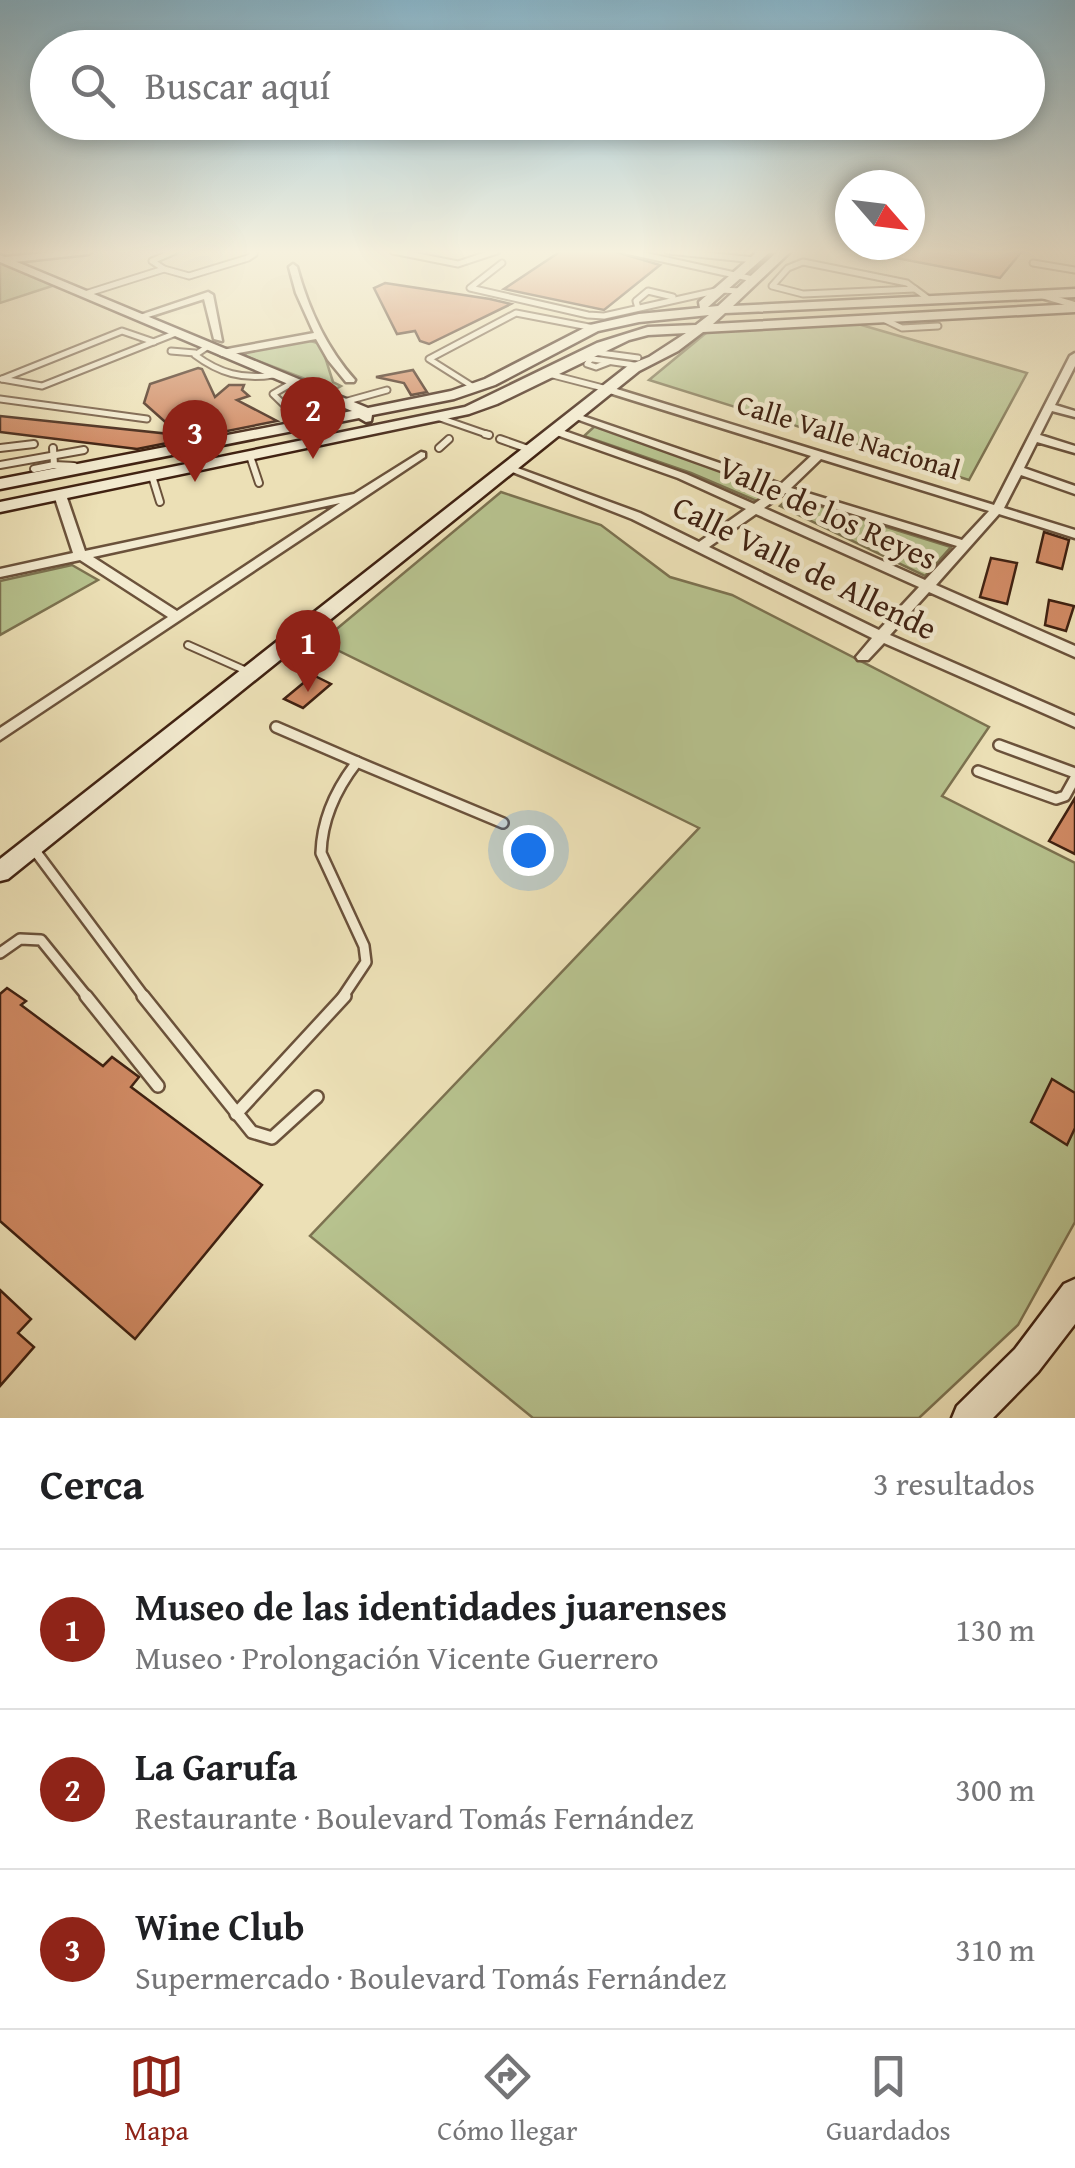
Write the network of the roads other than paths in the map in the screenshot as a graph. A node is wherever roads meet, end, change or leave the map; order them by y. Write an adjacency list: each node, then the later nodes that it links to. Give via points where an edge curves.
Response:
1 (139, 317): 12 (main road)
2 (208, 317): 16 (street)
3 (313, 317): 13 (street)
4 (508, 317): 25 (lane, via 430,358)
5 (538, 317): 11 (lane)
6 (894, 317): 8 (main road)
7 (698, 318): 8 (main road); 10 (main road); 11 (main road, via 640,318); 19 (main road, via 652,362)
8 (881, 318): 9 (lane, via 902,328)
9 (938, 326)
10 (677, 327): 15 (main road); 19 (main road)
11 (594, 328): 25 (main road)
12 (176, 333): 14 (lane); 16 (main road)
13 (320, 336): 16 (street); 22 (street)
14 (154, 342): 14 (lane, via 122,331 2,379 42,386)
15 (608, 342): 17 (main road); 19 (main road, via 632,344)
16 (207, 346): 21 (main road); 21 (lane, via 198,358 229,374)
17 (585, 356): 19 (lane); 19 (lane, via 596,367); 20 (main road)
18 (1075, 356): 23 (street)
19 (637, 361): 26 (main road)
20 (548, 374): 26 (lane); 35 (main road)
21 (274, 375): 24 (main road)
22 (350, 380)
23 (1069, 380): 31 (street)
24 (292, 382): 28 (main road); 38 (lane, via 273,394)
25 (474, 388): 32 (main road)
26 (607, 389): 34 (main road); 51 (street, Calle Valle Nacional)
27 (387, 390): 30 (lane)
28 (318, 394): 30 (main road); 37 (main road, via 333,407)
29 (1, 400): 36 (lane)
30 (344, 402): 32 (main road)
31 (1050, 407): 33 (street); 41 (street)
32 (367, 414): 37 (main road); 53 (main road, via 355,427)
33 (1075, 414)
34 (573, 416): 39 (main road); 64 (street)
35 (440, 418): 40 (lane); 53 (main road)
36 (147, 419)
37 (330, 420): 38 (main road)
38 (305, 425): 55 (main road)
39 (555, 431): 48 (main road); 71 (street, Valle de los Reyes)
40 (489, 436)
41 (1034, 438): 49 (street); 59 (street)
42 (449, 439): 46 (lane)
43 (500, 439): 48 (lane)
44 (34, 444): 45 (lane)
45 (0, 448)
46 (439, 448)
47 (84, 450): 50 (lane)
48 (531, 450): 58 (main road)
49 (1075, 450)
50 (51, 452): 54 (lane); 57 (lane)
51 (820, 454): 64 (street); 70 (street, Calle Valle Nacional)
52 (421, 455): 67 (street)
53 (250, 456): 61 (main road); 62 (lane)
54 (32, 460): 56 (lane); 60 (lane)
55 (108, 464): 57 (lane); 60 (main road)
56 (0, 465)
57 (54, 465): 60 (lane)
58 (508, 468): 74 (street, Calle Valle de Allende); 83 (main road)
59 (1018, 470): 65 (street); 70 (street)
60 (32, 474): 63 (main road)
61 (152, 476): 66 (main road); 68 (lane)
62 (259, 484)
63 (0, 487)
64 (783, 488): 71 (street); 73 (street)
65 (1075, 490)
66 (60, 495): 69 (main road); 75 (street)
67 (356, 497): 75 (street); 78 (street)
68 (160, 502)
69 (0, 507)
70 (998, 508): 72 (street, Calle Valle Nacional); 73 (street)
71 (756, 509): 74 (street); 77 (street, Valle de los Reyes)
72 (1075, 534)
73 (967, 545): 77 (street)
74 (702, 547): 79 (street, Calle Valle de Allende)
75 (80, 554): 76 (street); 78 (street)
76 (0, 573)
77 (929, 588): 79 (street); 81 (street, Valle de los Reyes)
78 (177, 617): 86 (street)
79 (882, 637): 82 (street); 84 (street, Calle Valle de Allende)
80 (188, 645): 83 (lane)
81 (1075, 652)
82 (863, 657)
83 (250, 673): 92 (main road)
84 (1075, 722)
85 (276, 727): 88 (lane)
86 (0, 735)
87 (999, 745): 90 (lane)
88 (357, 762): 91 (lane); 97 (lane, via 322,828 321,853 366,962 348,992)
89 (978, 771): 90 (lane, via 1056,799 1065,796)
90 (1075, 776)
91 (503, 823)
92 (32, 847): 93 (main road); 97 (lane)
93 (0, 872)
94 (0, 952): 95 (lane, via 20,939 41,940)
95 (158, 1086)
96 (317, 1097): 97 (lane, via 272,1138 252,1132)
97 (236, 1114)
98 (1075, 1295): 99 (main road, via 1017,1374)
99 (970, 1418)

